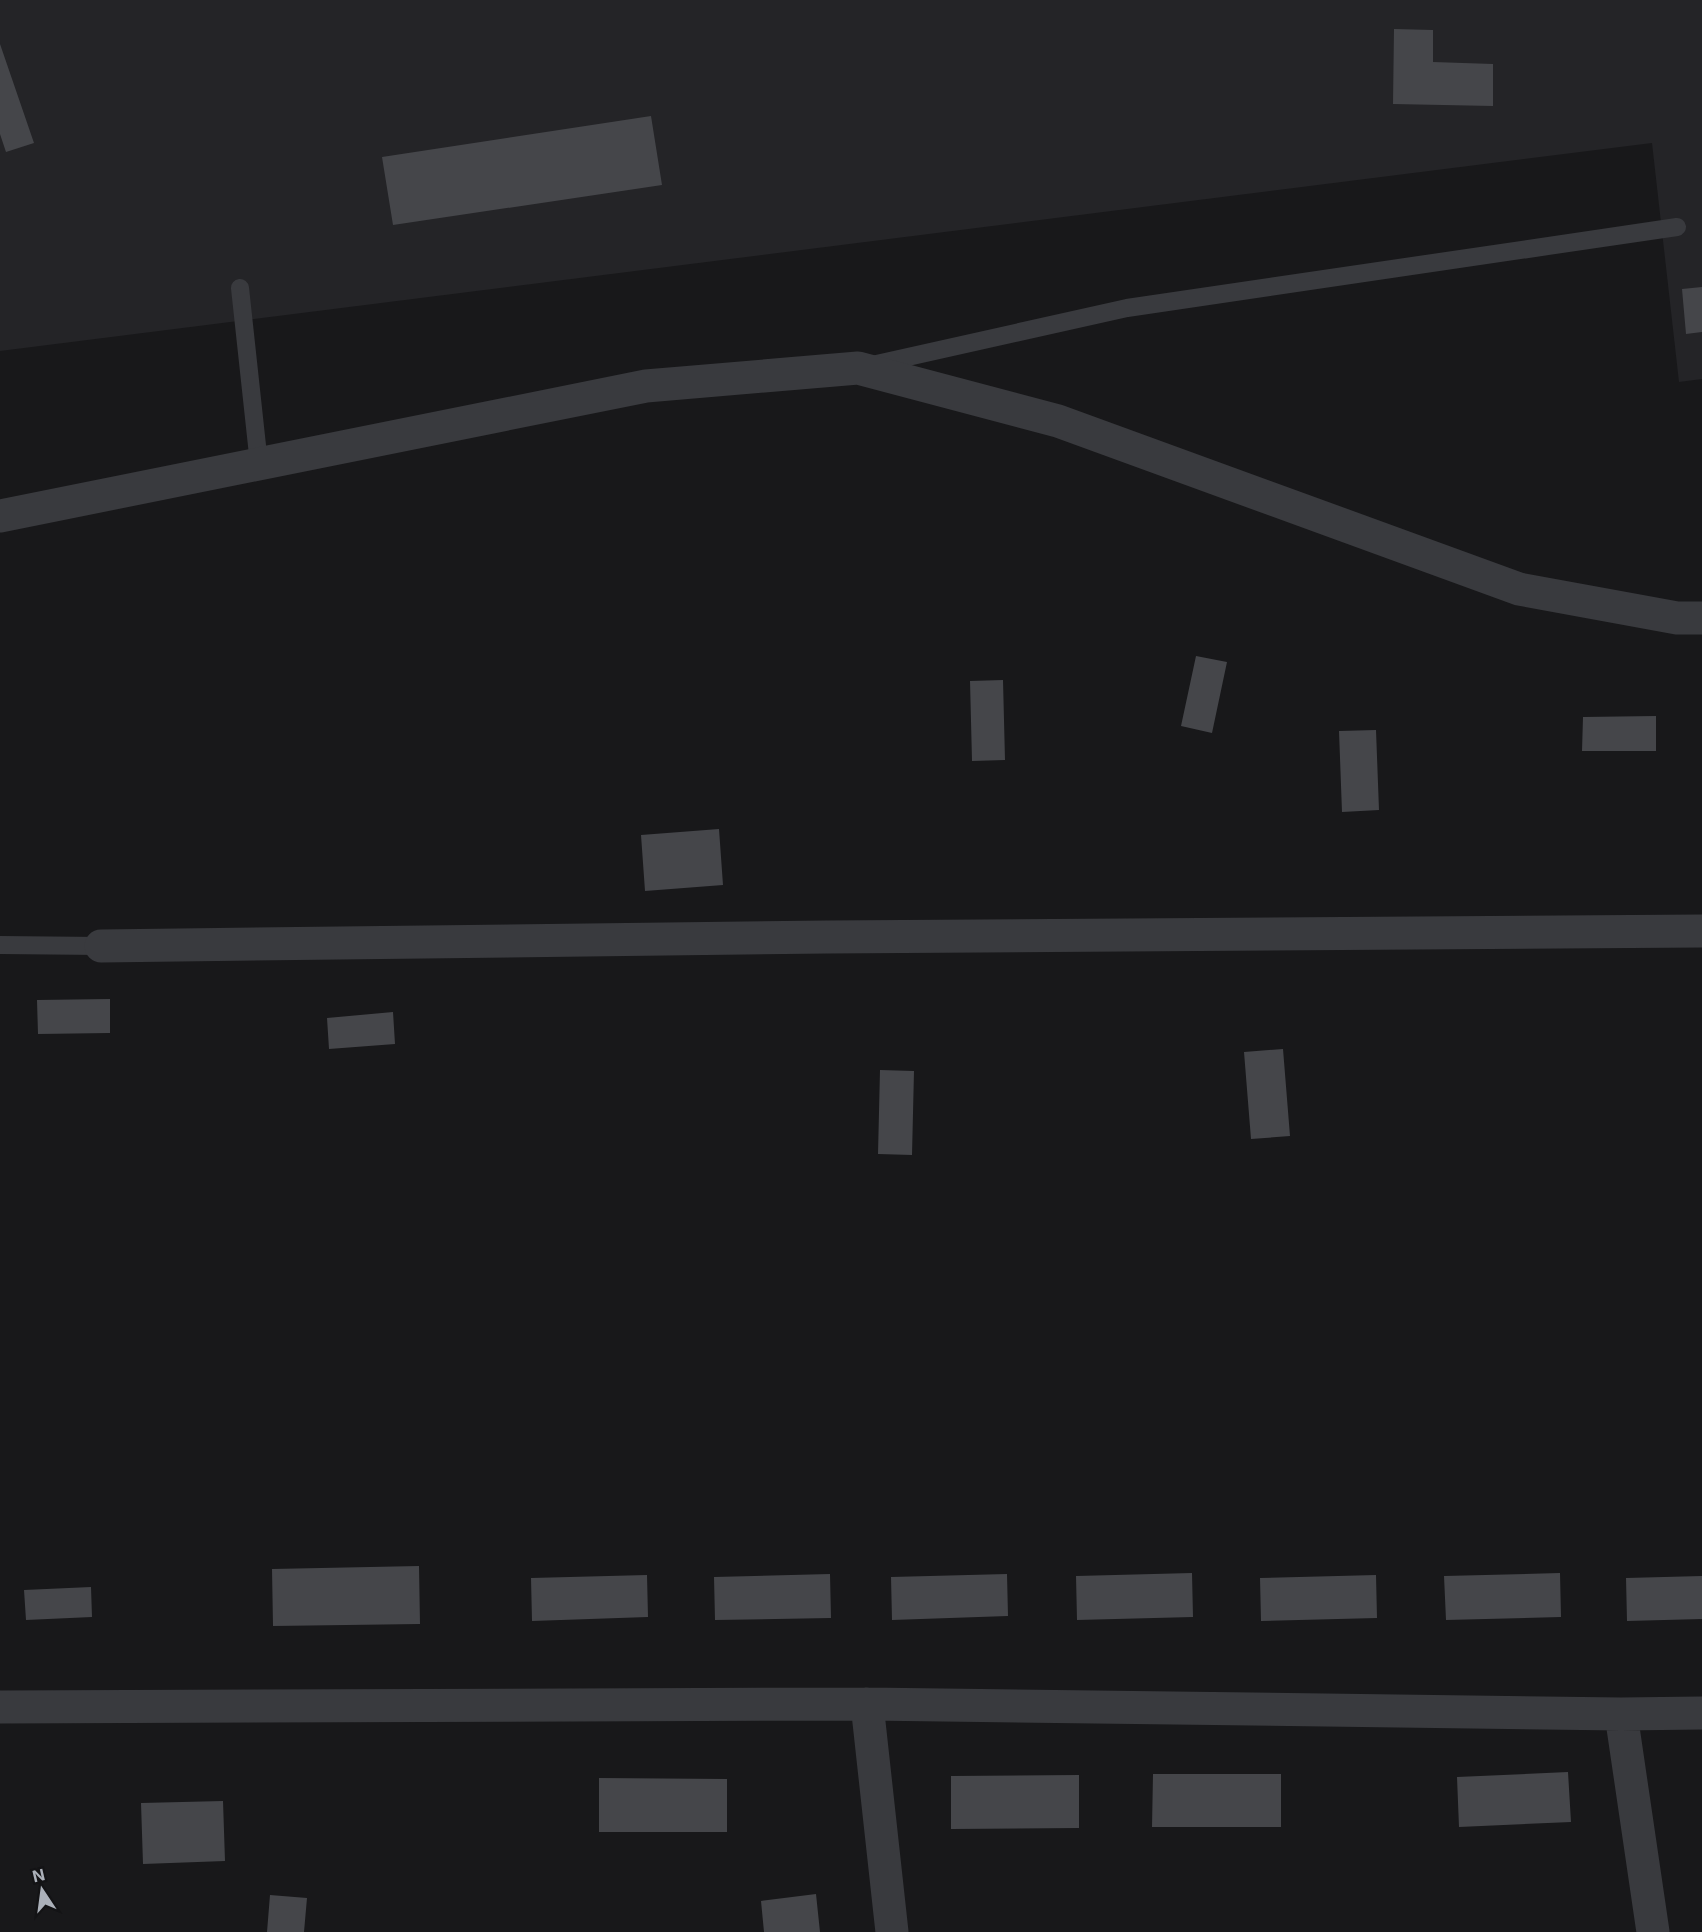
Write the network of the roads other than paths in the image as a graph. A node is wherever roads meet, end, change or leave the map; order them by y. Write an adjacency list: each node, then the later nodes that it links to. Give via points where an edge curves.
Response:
1 (1677, 227): 3 (lane, via 1127,308)
2 (240, 288): 4 (lane)
3 (858, 368): 4 (street, via 646,386); 6 (street, via 1058,421 1519,589 1677,618)
4 (259, 464): 5 (street)
5 (0, 516)
6 (1702, 618)
7 (1702, 932): 9 (street)
8 (0, 945): 9 (lane)
9 (101, 946)
10 (867, 1704): 11 (street); 13 (street); 14 (street)
11 (0, 1707)
12 (1702, 1713): 13 (street)
13 (1621, 1714): 15 (street)
14 (892, 1932)
15 (1653, 1932)

